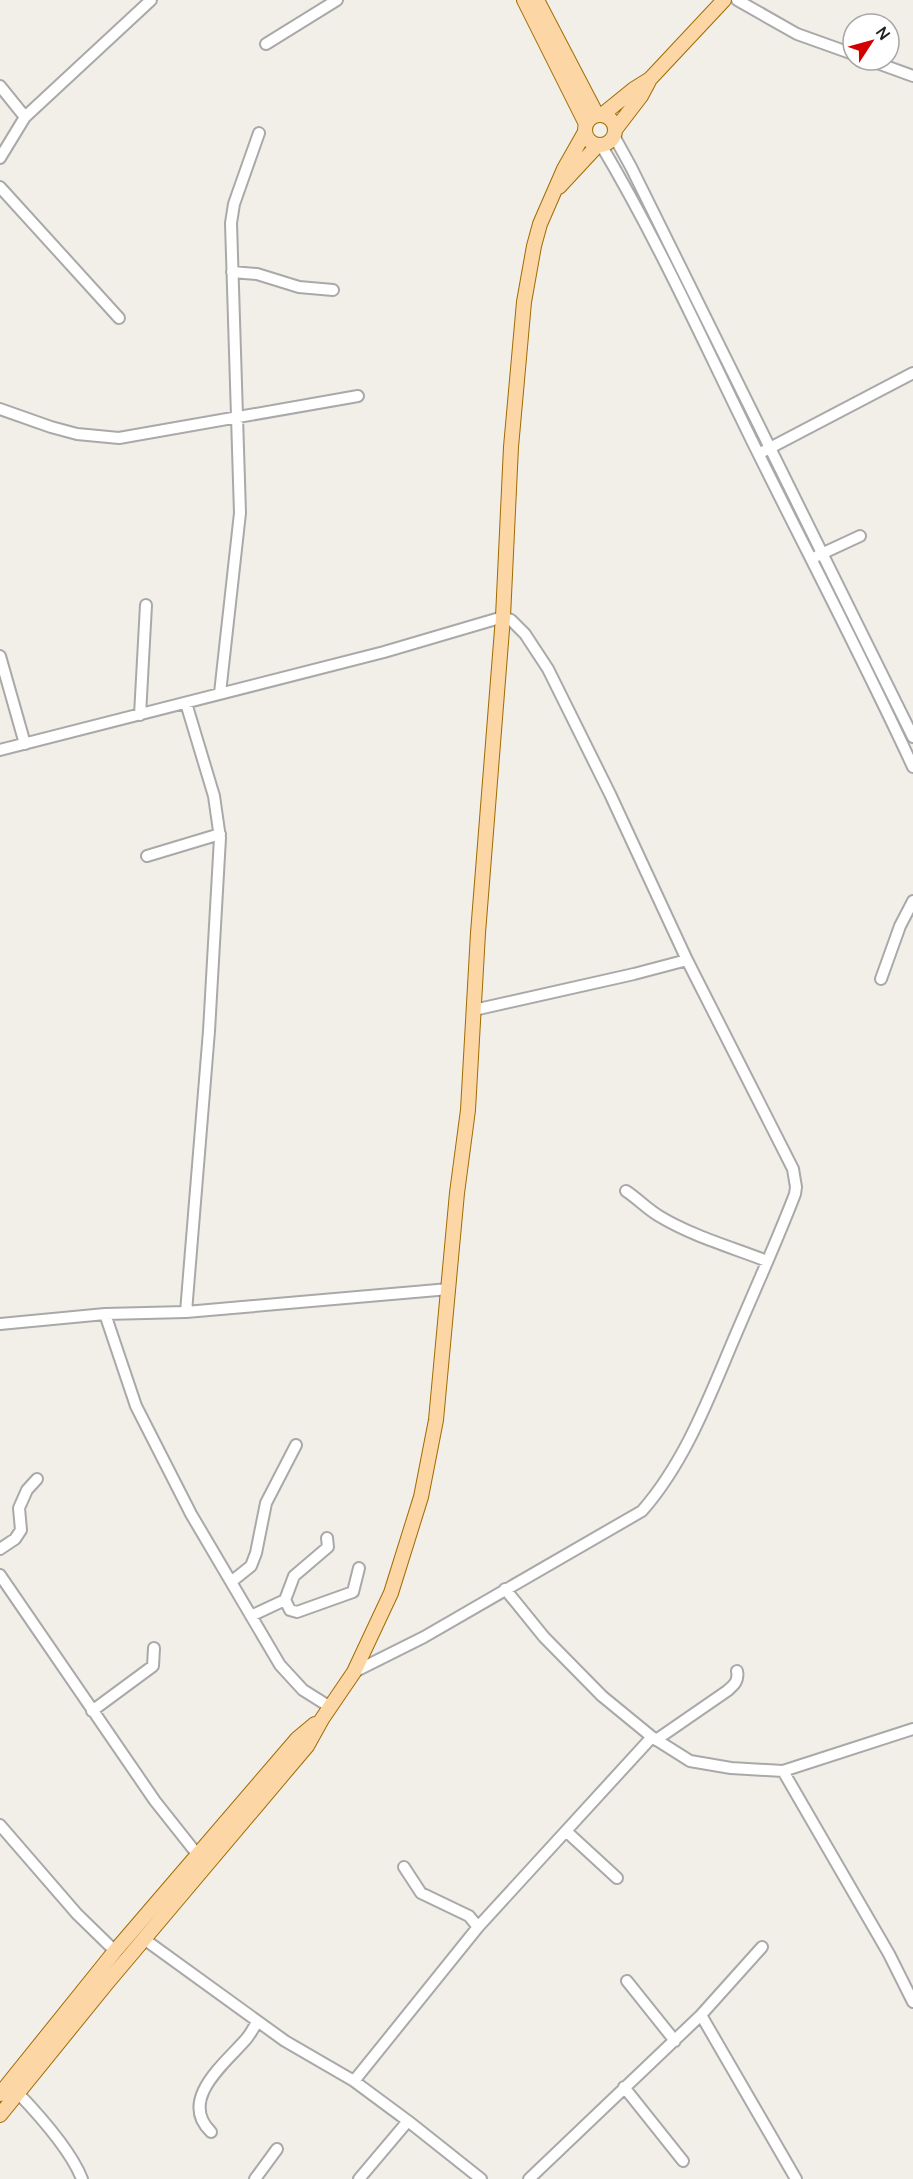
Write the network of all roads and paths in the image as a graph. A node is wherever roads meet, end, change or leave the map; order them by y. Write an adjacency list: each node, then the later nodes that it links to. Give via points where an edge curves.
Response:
1 (152, 0): 11 (street)
2 (337, 0): 7 (street)
3 (524, 0): 12 (main road)
4 (537, 0): 12 (main road)
5 (724, 0): 9 (main road)
6 (737, 0): 8 (street, via 797,34)
7 (266, 44)
8 (841, 50)
9 (650, 79): 12 (main road); 14 (main road)
10 (0, 86): 11 (street)
11 (25, 117): 16 (street)
12 (593, 122): 14 (main road, via 612,122); 15 (main road, via 590,141); 18 (main road, via 571,154)
13 (259, 133): 19 (street, via 234,204)
14 (614, 133): 15 (main road, via 608,144); 26 (street)
15 (600, 145): 18 (main road); 27 (street)
16 (0, 158)
17 (0, 187): 21 (street)
18 (553, 193): 34 (main road, via 534,246 524,302 511,447)
19 (232, 272): 20 (street, via 257,274 289,286); 25 (street)
20 (333, 290)
21 (119, 318)
22 (913, 374): 26 (street)
23 (358, 396): 25 (street)
24 (0, 409): 25 (street, via 51,428 119,438)
25 (238, 416): 38 (street, via 240,513)
26 (771, 448): 27 (street); 28 (street)
27 (759, 454): 29 (street)
28 (804, 517): 29 (street); 31 (street)
29 (792, 522): 32 (street)
30 (860, 536): 31 (street)
31 (823, 553): 32 (street); 36 (street)
32 (811, 559): 37 (street)
33 (146, 605): 40 (street)
34 (503, 617): 38 (street); 48 (street, via 525,634 548,669); 50 (main road)
35 (0, 657): 42 (street)
36 (888, 684): 37 (street); 41 (street)
37 (877, 689): 44 (street)
38 (220, 693): 39 (street)
39 (186, 703): 40 (street); 45 (street, via 214,796)
40 (140, 716): 42 (street)
41 (913, 737)
42 (25, 744): 43 (street)
43 (0, 750)
44 (913, 767)
45 (220, 834): 46 (street); 54 (street, via 209,1031)
46 (147, 856)
47 (913, 901): 49 (street)
48 (687, 960): 50 (street); 52 (street, via 793,1169 795,1194)
49 (881, 979)
50 (474, 1010): 53 (main road)
51 (626, 1191): 52 (street, via 657,1215 690,1232)
52 (767, 1261): 64 (street, via 687,1443 651,1501 635,1517)
53 (449, 1289): 54 (street); 69 (main road, via 436,1420 421,1497 391,1593)
54 (186, 1312): 55 (street)
55 (105, 1314): 56 (street); 63 (street, via 136,1406)
56 (0, 1324)
57 (296, 1445): 63 (street, via 266,1503 250,1566)
58 (37, 1479): 60 (street, via 19,1508 21,1530)
59 (327, 1538): 65 (street, via 328,1547 294,1576)
60 (0, 1549)
61 (359, 1568): 65 (street, via 353,1592 297,1612 290,1610)
62 (0, 1575): 70 (street)
63 (231, 1582): 66 (street)
64 (505, 1589): 69 (street, via 424,1637); 73 (street, via 595,1690)
65 (285, 1600): 66 (street)
66 (251, 1616): 71 (street, via 280,1665)
67 (154, 1648): 70 (street, via 153,1666)
68 (737, 1671): 73 (street, via 738,1677 727,1691)
69 (354, 1672): 71 (main road)
70 (92, 1711): 77 (street)
71 (326, 1713): 77 (main road, via 297,1739); 81 (main road, via 307,1746)
72 (913, 1729): 74 (street)
73 (654, 1738): 74 (street, via 690,1761); 76 (street)
74 (783, 1771): 85 (street)
75 (0, 1825): 83 (street, via 77,1914)
76 (567, 1832): 79 (street); 80 (street)
77 (197, 1854): 81 (main road)
78 (405, 1868): 80 (street, via 422,1893 469,1916)
79 (617, 1878)
80 (478, 1927): 90 (street)
81 (144, 1932): 83 (main road); 86 (main road); 88 (street)
82 (762, 1947): 87 (street)
83 (115, 1951): 86 (main road)
84 (627, 1981): 89 (street)
85 (913, 2002)
86 (82, 2003): 92 (main road); 93 (main road)
87 (701, 2015): 89 (street); 104 (street)
88 (257, 2022): 90 (street); 96 (street, via 210,2077 200,2112)
89 (675, 2040): 91 (street)
90 (354, 2081): 95 (street)
91 (624, 2088): 98 (street); 103 (street)
92 (18, 2093): 94 (main road); 99 (street, via 66,2151)
93 (0, 2094)
94 (0, 2115)
95 (408, 2121): 101 (street); 102 (street)
96 (211, 2133)
97 (277, 2149): 100 (street)
98 (683, 2161)
99 (82, 2179)
100 (255, 2179)
101 (359, 2179)
102 (481, 2179)
103 (529, 2179)
104 (796, 2179)

